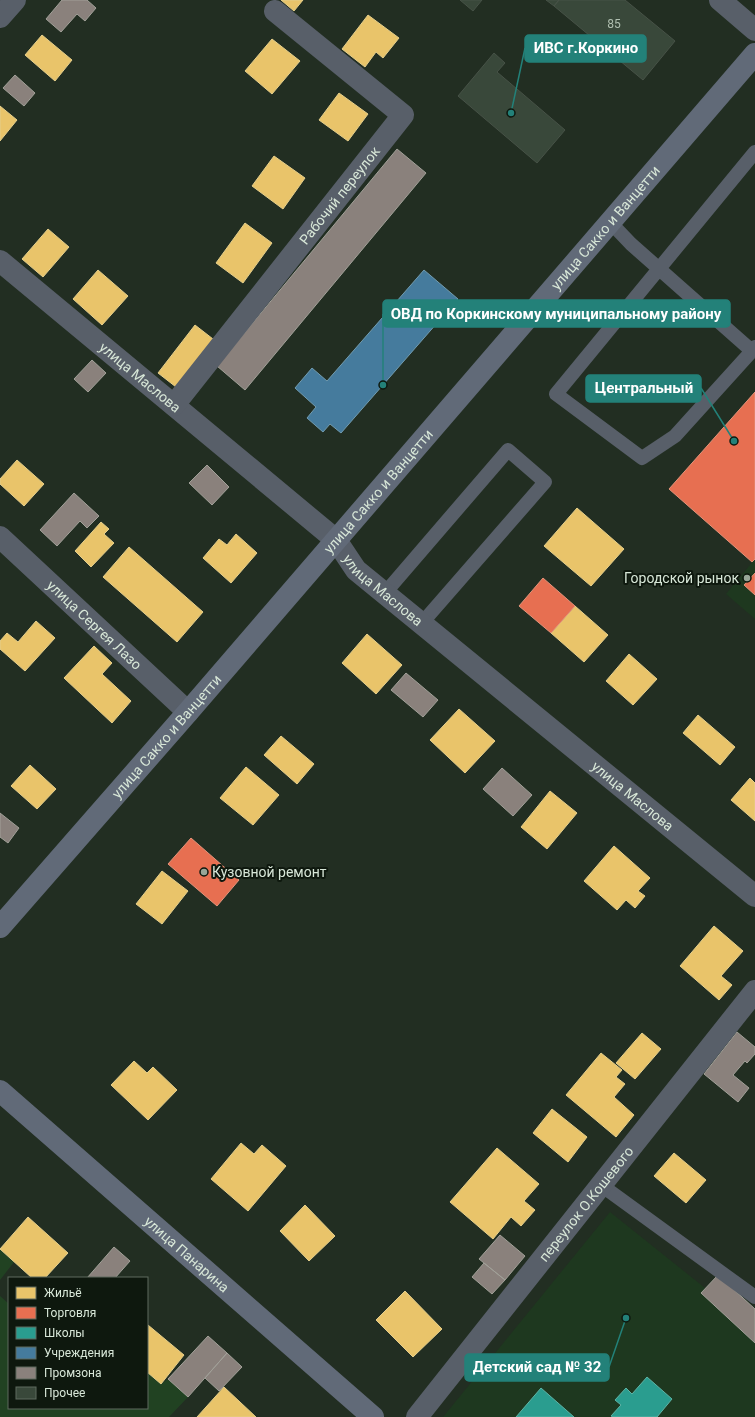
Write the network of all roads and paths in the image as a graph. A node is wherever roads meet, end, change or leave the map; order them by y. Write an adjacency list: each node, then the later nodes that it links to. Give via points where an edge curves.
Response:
1 (15, 0): 4 (street)
2 (720, 0): 5 (street)
3 (274, 11): 12 (street, Рабочий переулок, via 403,116)
4 (0, 17)
5 (755, 30)
6 (755, 54): 8 (street, улица Сакко и Ванцетти)
7 (755, 152): 10 (lane)
8 (610, 222): 10 (lane); 14 (street, улица Сакко и Ванцетти)
9 (0, 261): 12 (street, улица Маслова)
10 (659, 269): 11 (lane); 11 (lane, via 556,394 642,458 675,436)
11 (753, 349)
12 (174, 405): 14 (street, улица Маслова)
13 (0, 538): 17 (street, улица Сергея Лазо)
14 (336, 540): 15 (street, улица Маслова, via 356,570); 17 (street, улица Сакко и Ванцетти)
15 (385, 593): 16 (street, улица Маслова); 16 (lane, via 508,450 545,482)
16 (422, 623): 18 (street, улица Маслова)
17 (188, 712): 19 (street, улица Сакко и Ванцетти)
18 (755, 896)
19 (0, 927)
20 (755, 991): 22 (street, переулок О.Кошевого)
21 (0, 1091): 24 (street, улица Панарина)
22 (601, 1185): 23 (lane); 25 (street, переулок О.Кошевого)
23 (755, 1297)
24 (373, 1417)
25 (417, 1417)

